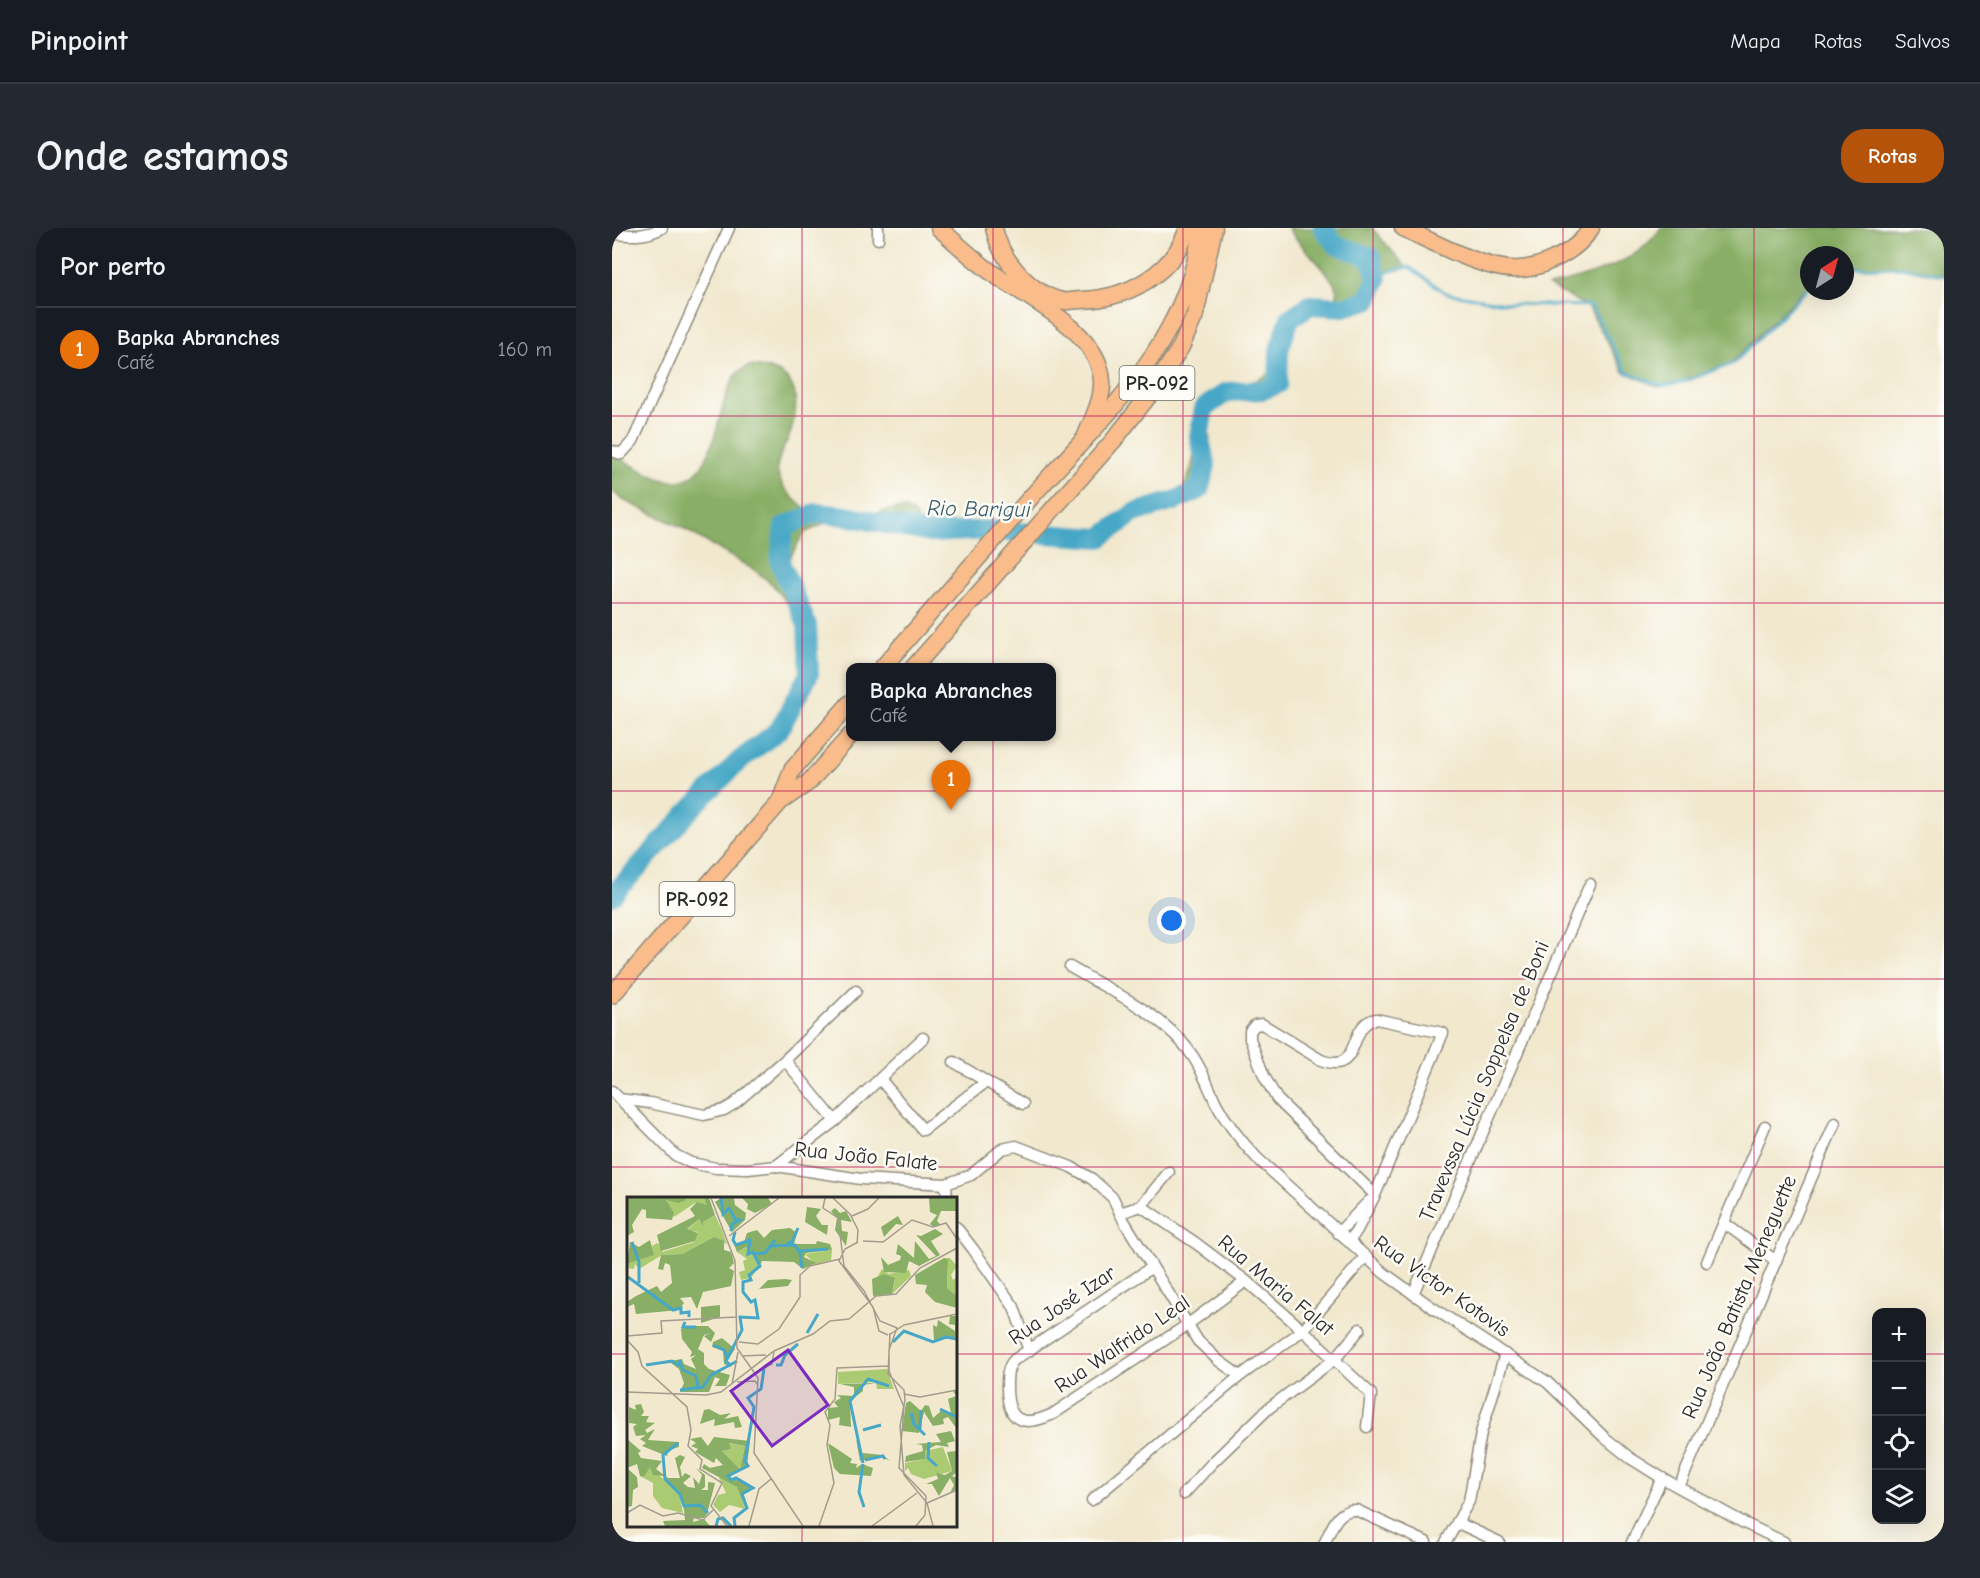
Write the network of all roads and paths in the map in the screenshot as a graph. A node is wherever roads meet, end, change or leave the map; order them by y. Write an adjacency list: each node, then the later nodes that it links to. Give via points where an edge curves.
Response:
1 (662, 228): 12 (street, via 632,237)
2 (729, 228): 14 (street, via 633,441)
3 (939, 228): 13 (main road, via 989,271 1086,340 1102,381 1100,399)
4 (994, 228): 5 (main road, via 1008,263 1036,290 1063,301 1120,295 1149,281 1173,256)
5 (1188, 228)
6 (1201, 228): 13 (main road, PR-092, via 1189,286 1152,359)
7 (1214, 228): 16 (main road, PR-092, via 1195,315 1181,347 1150,394)
8 (1402, 228): 11 (main road, via 1477,261 1511,269 1539,266 1566,254)
9 (1430, 228): 10 (main road, via 1482,252 1511,258 1539,256 1562,244)
10 (1577, 228)
11 (1591, 228)
12 (612, 233)
13 (1085, 438): 15 (main road, PR-092)
14 (616, 452)
15 (886, 663)
16 (917, 663)
17 (846, 708): 19 (main road, PR-092, via 792,770)
18 (846, 740): 19 (main road, PR-092, via 809,782)
19 (780, 802): 23 (main road, PR-092)
20 (1590, 884): 50 (street, Travevssa Lúcia Soppelsa de Boni)
21 (1070, 967): 43 (street, Rua Victor Kotovis, via 1147,1013 1182,1042 1240,1139)
22 (856, 991): 25 (street)
23 (612, 995)
24 (923, 1038): 27 (street)
25 (785, 1060): 29 (street, via 734,1104 712,1114); 31 (street)
26 (954, 1062): 28 (street)
27 (880, 1079): 28 (street, via 923,1130); 31 (street)
28 (986, 1082): 30 (street)
29 (615, 1095): 34 (street, Rua João Falate, via 667,1149 683,1160 716,1168)
30 (1023, 1104)
31 (835, 1121): 34 (street)
32 (1835, 1123): 46 (street, Rua João Batista Meneguette)
33 (1765, 1126): 41 (street)
34 (776, 1166): 36 (street, Rua João Falate, via 861,1179)
35 (1169, 1172): 39 (street)
36 (946, 1184): 38 (street); 40 (street, Rua João Falate, via 971,1175 1002,1149 1016,1146 1083,1173 1113,1197)
37 (1375, 1195): 37 (street, via 1443,1033 1368,1020 1346,1059 1331,1064 1262,1024 1255,1025 1250,1039 1277,1099); 43 (street); 44 (street)
38 (947, 1197)
39 (1140, 1206): 40 (street); 49 (street, Rua Maria Falat)
40 (1120, 1213): 48 (street, Rua João Falate)
41 (1724, 1223): 46 (street); 47 (street)
42 (957, 1228): 54 (street, via 1014,1307)
43 (1338, 1233): 44 (street, Rua Victor Kotovis)
44 (1349, 1242): 45 (street, Rua Victor Kotovis)
45 (1365, 1257): 50 (street, Rua Victor Kotovis); 53 (street)
46 (1776, 1261): 61 (street, Rua João Batista Meneguette)
47 (1707, 1262)
48 (1152, 1267): 51 (street, Rua João Falate); 54 (street, Rua José Izar)
49 (1246, 1281): 51 (street, Rua Walfrido Leal); 53 (street, Rua Maria Falat)
50 (1413, 1294): 55 (street, Rua Victor Kotovis)
51 (1187, 1325): 57 (street, Rua João Falate, via 1208,1352); 58 (street, Rua Walfrido Leal, via 1053,1414 1034,1421)
52 (1360, 1329): 56 (street)
53 (1302, 1330): 56 (street, Rua Maria Falat); 57 (street)
54 (1029, 1351): 58 (street, Rua José Izar, via 1014,1360 1008,1370 1007,1397)
55 (1504, 1354): 60 (street, Rua Victor Kotovis, via 1547,1382 1618,1449); 64 (street, via 1481,1433 1469,1501)
56 (1335, 1359): 59 (street, Rua Maria Falat, via 1371,1394); 62 (street, via 1269,1408)
57 (1240, 1376): 63 (street)
58 (1014, 1417)
59 (1367, 1427)
60 (1662, 1478): 61 (street, Rua Victor Kotovis); 69 (street)
61 (1679, 1487): 70 (street, Rua Victor Kotovis)
62 (1184, 1494)
63 (1092, 1500)
64 (1458, 1523): 67 (street); 68 (street)
65 (1325, 1542): 66 (street, via 1338,1518 1350,1510)
66 (1426, 1542)
67 (1446, 1542)
68 (1499, 1542)
69 (1632, 1542)
70 (1784, 1542)

